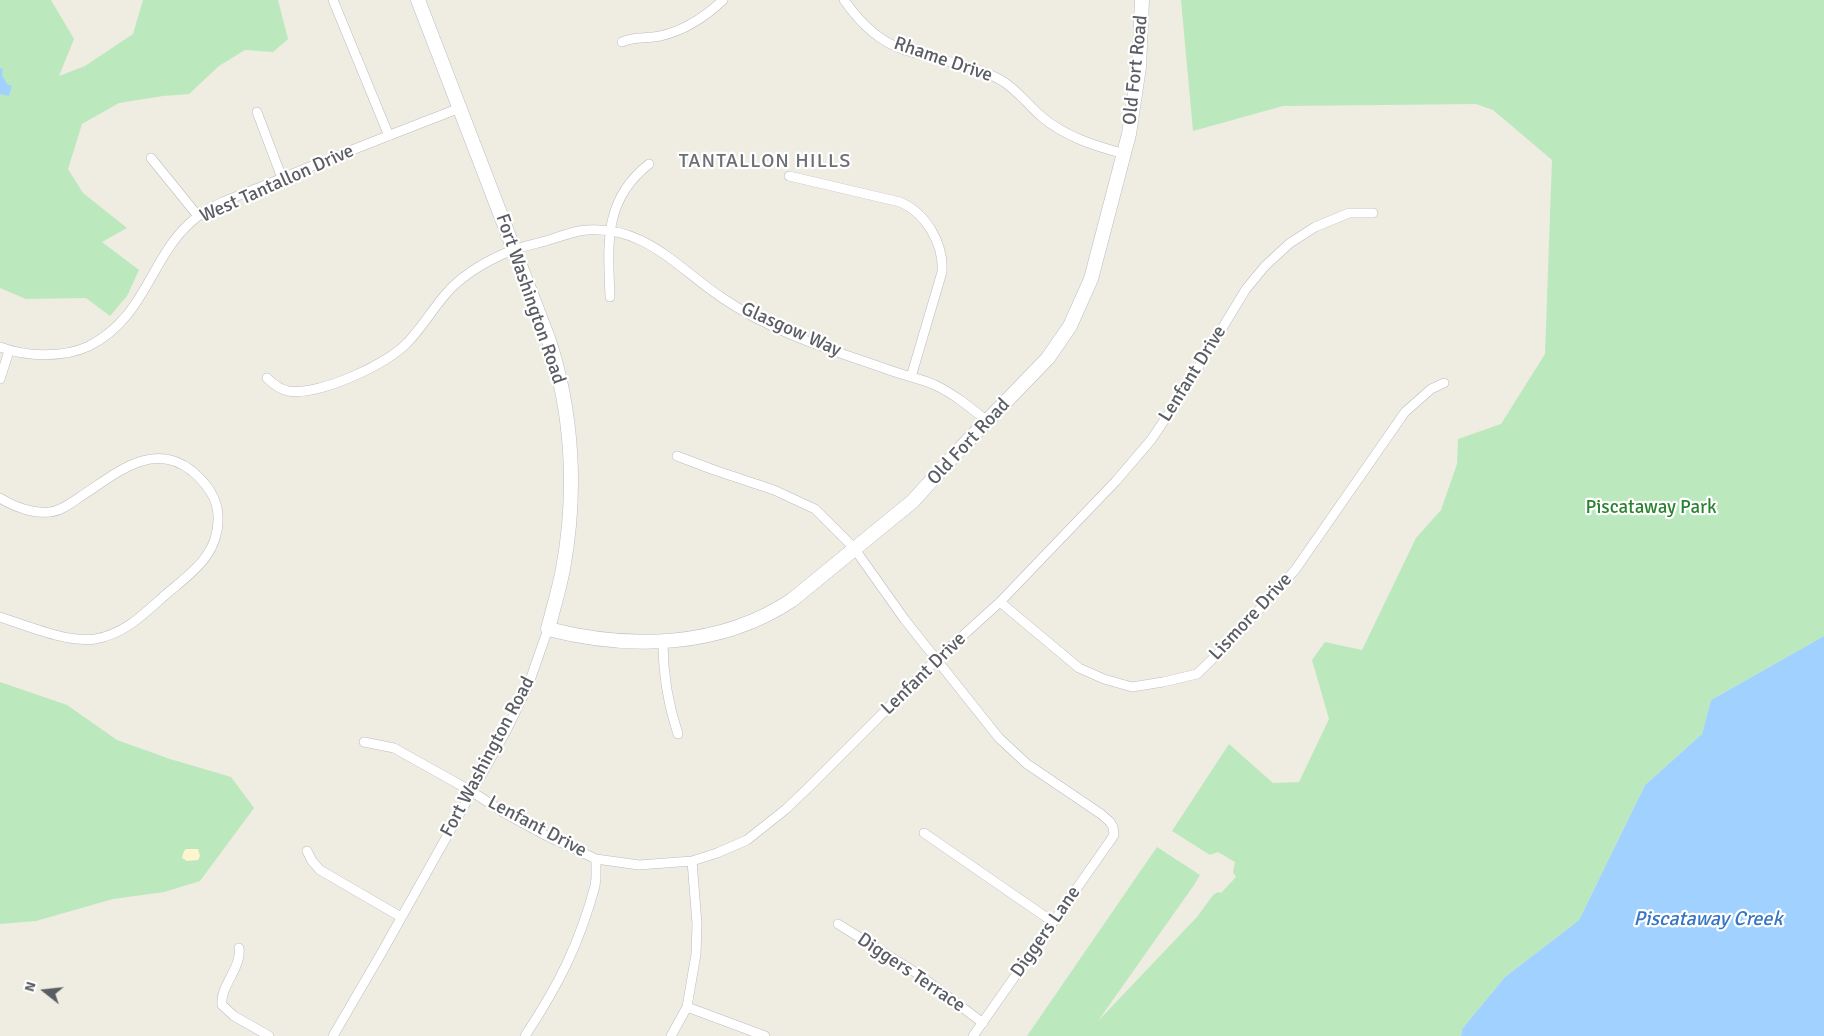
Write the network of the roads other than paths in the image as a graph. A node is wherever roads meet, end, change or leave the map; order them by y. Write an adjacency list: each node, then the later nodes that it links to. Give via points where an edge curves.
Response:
1 (333, 0): 9 (street)
2 (418, 0): 7 (main road, Fort Washington Road)
3 (723, 0): 6 (street, via 698,19 671,32 629,38)
4 (844, 0): 10 (street, Rhame Drive, via 868,27 895,46 993,76 1012,87 1043,118 1064,132)
5 (1142, 0): 10 (main road, Old Fort Road, via 1136,94)
6 (622, 42)
7 (460, 108): 9 (street, West Tantallon Drive); 18 (main road, Fort Washington Road)
8 (257, 112): 14 (street)
9 (389, 136): 14 (street, West Tantallon Drive)
10 (1125, 154): 26 (main road, Old Fort Road, via 1091,279 1070,326 1048,358)
11 (151, 158): 16 (street)
12 (649, 164): 17 (street, via 622,194 612,216)
13 (789, 176): 22 (street, via 900,202 916,211 932,233 940,248 942,272)
14 (282, 178): 16 (street, West Tantallon Drive)
15 (1373, 213): 30 (street, Lenfant Drive, via 1349,213 1315,227 1290,243 1265,266 1246,289 1151,440)
16 (198, 216): 21 (street, West Tantallon Drive, via 176,237 131,312 102,338 68,352)
17 (610, 230): 18 (street, Glasgow Way, via 574,232); 19 (street); 22 (street, Glasgow Way, via 657,248 720,296 772,327)
18 (515, 250): 23 (street, Glasgow Way, via 468,273 453,285 408,342 382,362 316,390 286,391); 32 (main road, Fort Washington Road, via 555,359 568,428 570,497 567,538 563,570)
19 (610, 296)
20 (0, 348): 21 (street, West Tantallon Drive)
21 (10, 351): 24 (street)
22 (911, 377): 26 (street, Glasgow Way, via 936,386)
23 (267, 378)
24 (0, 379)
25 (1444, 383): 30 (street, Lismore Drive, via 1431,389 1405,412 1294,570 1198,674 1132,687 1104,679 1079,668)
26 (986, 421): 29 (main road, Old Fort Road, via 913,501)
27 (677, 456): 29 (street, via 774,490 815,509)
28 (0, 498): 31 (street, via 33,511 54,511 129,466 156,459 185,466 203,482 215,501 218,524 209,553 199,565 138,619 113,634 76,640)
29 (854, 548): 33 (main road, Old Fort Road, via 792,600 772,612 736,628); 34 (street)
30 (1000, 602): 34 (street, Lenfant Drive)
31 (0, 617)
32 (548, 629): 33 (main road, Old Fort Road, via 592,639); 37 (street, Fort Washington Road, via 528,686)
33 (663, 642): 35 (street, via 664,680)
34 (937, 659): 41 (street, Lenfant Drive, via 786,809 747,840); 43 (street, Diggers Lane, via 1011,750 1101,814 1114,827 1114,835)
35 (678, 734)
36 (364, 742): 37 (street, Lenfant Drive, via 394,748)
37 (471, 791): 40 (street, Lenfant Drive, via 545,835); 42 (street, Fort Washington Road)
38 (924, 833): 43 (street)
39 (307, 851): 42 (street, via 320,870)
40 (596, 859): 41 (street, Lenfant Drive, via 638,865); 50 (street, via 595,886 578,941 564,972)
41 (692, 861): 46 (street, via 697,935)
42 (401, 917): 49 (street, Fort Washington Road)
43 (1053, 922): 47 (street, Diggers Lane)
44 (838, 924): 47 (street, Diggers Terrace, via 918,974)
45 (239, 948): 48 (street, via 238,958 221,997 222,1005 234,1016)
46 (687, 1008): 51 (street); 52 (street)
47 (982, 1023): 53 (street, Diggers Lane)
48 (269, 1036)
49 (333, 1036)
50 (525, 1036)
51 (671, 1036)
52 (765, 1036)
53 (974, 1036)

